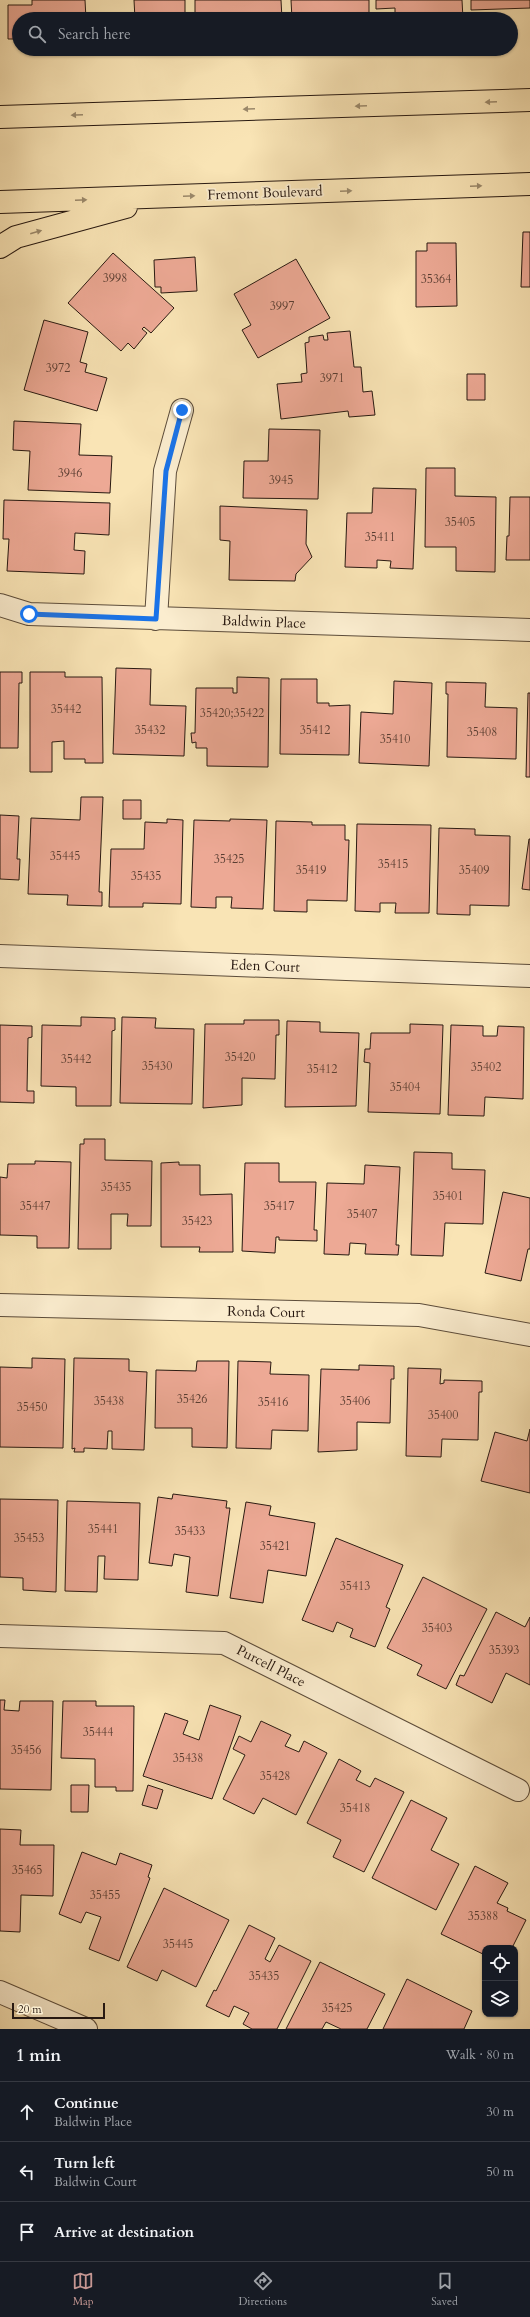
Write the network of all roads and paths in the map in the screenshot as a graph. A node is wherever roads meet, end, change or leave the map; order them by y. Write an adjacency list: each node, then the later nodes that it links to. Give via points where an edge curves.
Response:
1 (530, 100): 2 (main road, one-way to 2)
2 (0, 117)
3 (530, 184): 4 (main road, Fremont Boulevard, one-way to 3)
4 (161, 197): 5 (main road, Fremont Boulevard, one-way to 4); 6 (main road, one-way to 4, via 16,238)
5 (0, 202)
6 (0, 247)
7 (182, 410): 9 (street, via 166,471)
8 (0, 605): 9 (street, Baldwin Place, via 29,614)
9 (156, 619): 10 (street, Baldwin Place)
10 (530, 630)
11 (0, 956): 12 (street, Eden Court)
12 (530, 976)
13 (0, 1306): 14 (street, Ronda Court, via 419,1315)
14 (530, 1335)
15 (0, 1636): 16 (street, Purcell Place, via 224,1643)
16 (518, 1790)
17 (0, 1992): 18 (street)
18 (86, 2029)

